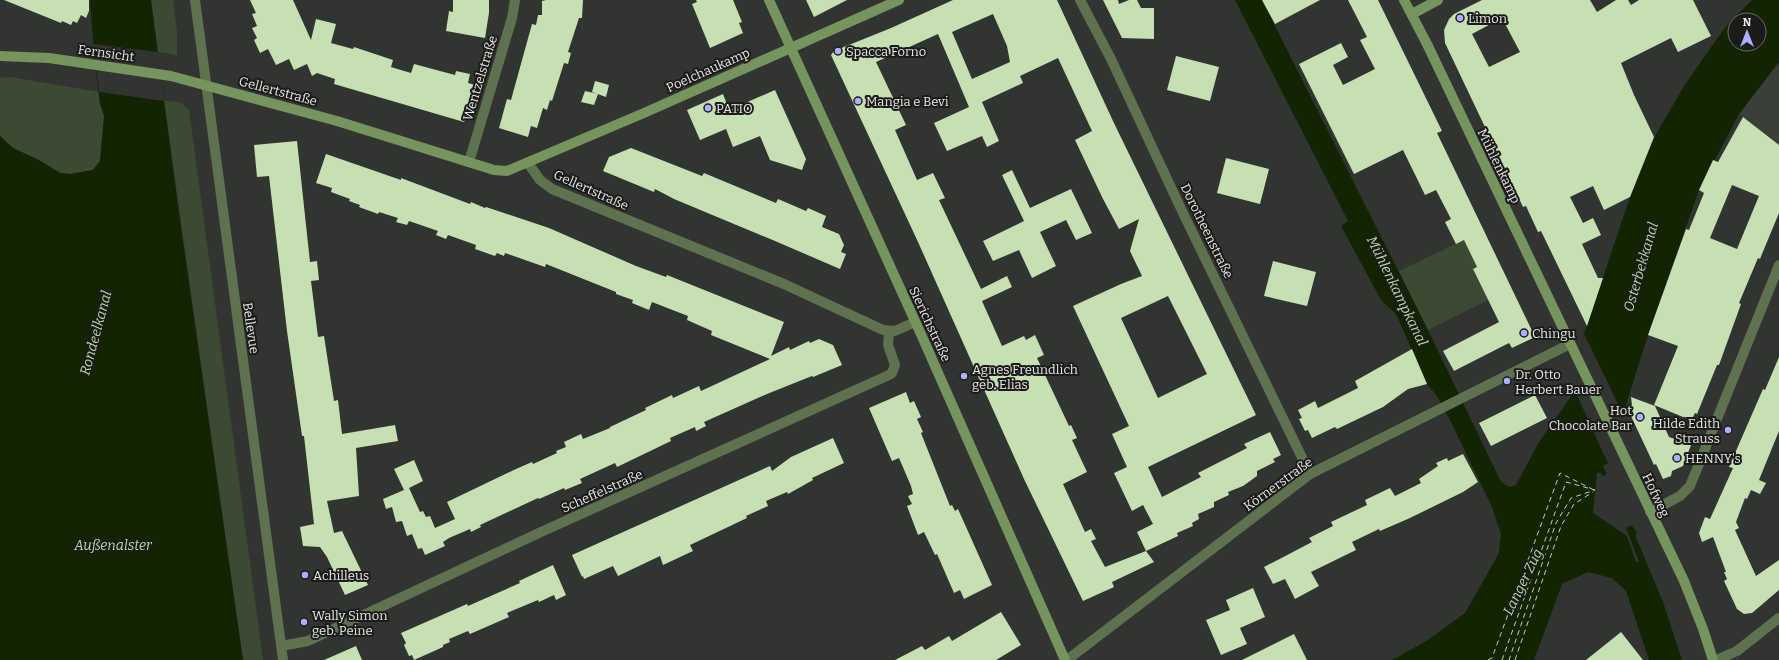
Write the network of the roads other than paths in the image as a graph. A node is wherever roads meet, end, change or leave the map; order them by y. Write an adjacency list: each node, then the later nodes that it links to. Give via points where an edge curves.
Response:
1 (195, 0): 11 (street, Bellevue)
2 (515, 0): 12 (street, Wentzelstraße, via 512,18)
3 (768, 0): 9 (street, Sierichstraße)
4 (899, 0): 9 (street, Poelchaukamp)
5 (1080, 0): 18 (street, Dorotheenstraße, via 1111,59)
6 (1404, 0): 8 (street, Mühlenkamp)
7 (1438, 0): 8 (street)
8 (1412, 14): 17 (street, Mühlenkamp)
9 (790, 48): 13 (street, Poelchaukamp); 15 (street, Sierichstraße)
10 (0, 56): 11 (street, Fernsicht, via 34,57 161,74)
11 (207, 85): 12 (street, Gellertstraße, via 359,127); 21 (street, Bellevue)
12 (469, 162): 13 (street, Gellertstraße, via 503,171 513,170)
13 (528, 163): 16 (street, Gellertstraße, via 540,180 552,189 784,284)
14 (1779, 265): 19 (street, via 1690,486 1674,500)
15 (915, 322): 16 (street); 23 (street, Sierichstraße)
16 (889, 331): 21 (street, Scheffelstraße, via 888,345 895,365 888,375 308,641)
17 (1570, 344): 18 (street, Körnerstraße); 19 (street, Hofweg)
18 (1310, 474): 23 (street, Körnerstraße)
19 (1650, 512): 24 (street, Hofweg, via 1684,581)
20 (1779, 618): 24 (street, via 1737,651)
21 (281, 646): 22 (street, Bellevue)
22 (283, 660)
23 (1066, 660)
24 (1714, 660)

